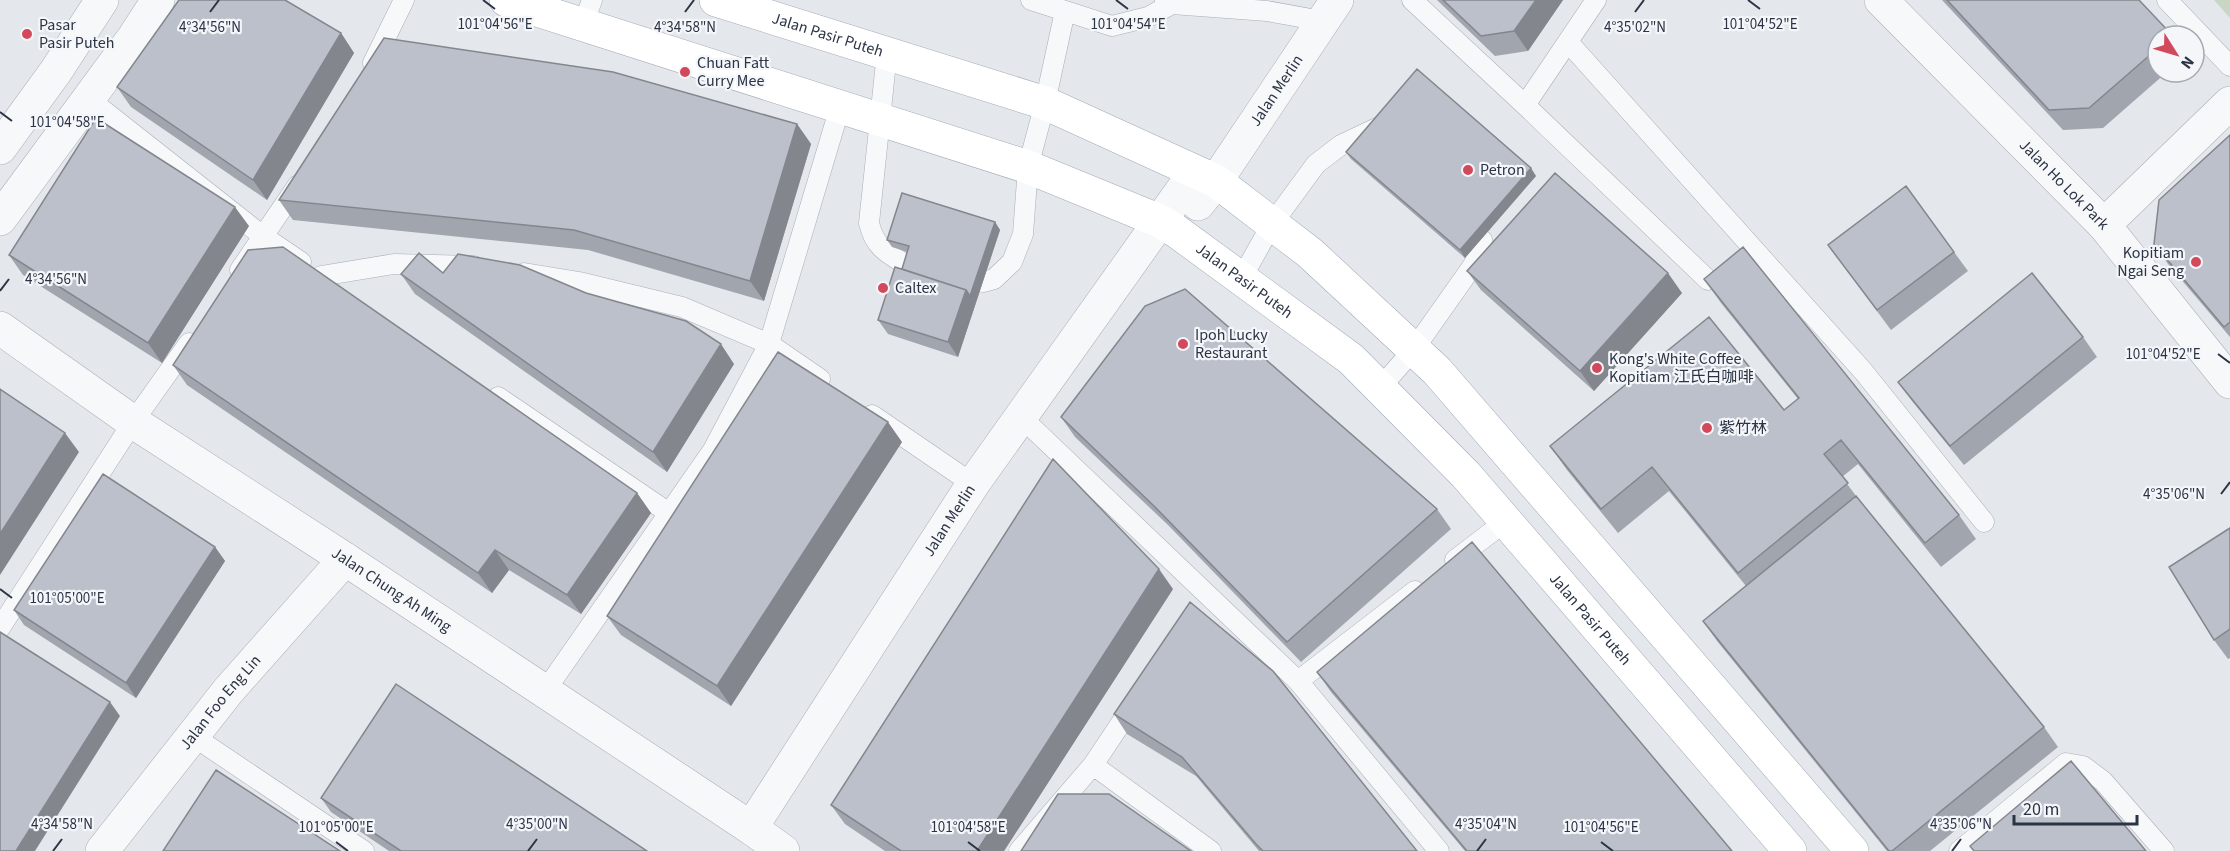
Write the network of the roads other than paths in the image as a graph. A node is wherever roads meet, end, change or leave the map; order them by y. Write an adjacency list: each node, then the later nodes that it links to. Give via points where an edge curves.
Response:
1 (102, 0): 26 (street)
2 (158, 0): 19 (street)
3 (404, 0): 18 (lane)
4 (506, 0): 14 (main road, Jalan Pasir Puteh)
5 (716, 0): 16 (main road, Jalan Pasir Puteh)
6 (1031, 0): 12 (lane)
7 (1412, 0): 22 (lane)
8 (1596, 0): 15 (lane)
9 (1881, 0): 32 (street, Jalan Ho Lok Park)
10 (2167, 0): 17 (lane)
11 (1168, 2): 12 (lane, via 1148,17 1112,26); 13 (lane, via 1267,11)
12 (1065, 11): 20 (lane)
13 (1330, 11): 29 (street, Jalan Merlin)
14 (587, 12): 23 (main road, Jalan Pasir Puteh)
15 (1568, 42): 22 (lane); 57 (lane, via 1863,371)
16 (886, 53): 20 (main road, Jalan Pasir Puteh); 24 (lane)
17 (2230, 66)
18 (366, 77)
19 (89, 99): 30 (street); 34 (lane)
20 (1045, 103): 27 (lane); 29 (main road, Jalan Pasir Puteh)
21 (2230, 103): 32 (street)
22 (1525, 105): 39 (lane)
23 (840, 107): 24 (main road, Jalan Pasir Puteh); 45 (lane)
24 (878, 119): 27 (main road, Jalan Pasir Puteh); 36 (lane, via 869,223 872,237 883,250)
25 (1381, 126): 31 (lane, via 1341,145 1316,164)
26 (0, 148)
27 (1028, 167): 33 (main road, Jalan Pasir Puteh); 40 (lane, via 1023,234 1012,262 994,279)
28 (308, 169): 34 (lane)
29 (1206, 177): 31 (main road, Jalan Pasir Puteh); 33 (street, Jalan Merlin)
30 (0, 219)
31 (1272, 225): 38 (lane); 46 (main road, Jalan Pasir Puteh, via 1310,253)
32 (2104, 225): 47 (street, Jalan Ho Lok Park)
33 (1168, 226): 38 (main road, Jalan Pasir Puteh); 52 (street, Jalan Merlin)
34 (264, 237): 37 (lane); 41 (lane)
35 (1482, 240): 46 (lane, via 1474,264)
36 (910, 267)
37 (321, 276): 42 (lane); 45 (lane, via 394,264 504,270 579,282 682,307)
38 (1241, 279): 49 (main road, Jalan Pasir Puteh, via 1351,359)
39 (1708, 280)
40 (983, 282)
41 (230, 285)
42 (341, 289)
43 (202, 324): 53 (lane)
44 (0, 328): 53 (street, Jalan Chung Ah Ming)
45 (769, 344): 50 (lane); 55 (lane, via 713,450)
46 (1414, 349): 49 (lane); 75 (main road, Jalan Pasir Puteh)
47 (2230, 382)
48 (485, 388): 55 (lane)
49 (1380, 388): 56 (main road, Jalan Pasir Puteh)
50 (837, 391)
51 (856, 404): 54 (lane)
52 (1020, 416): 54 (street, Jalan Merlin); 59 (lane)
53 (133, 422): 58 (street, Jalan Chung Ah Ming); 61 (lane)
54 (973, 484): 67 (street, Jalan Merlin)
55 (669, 513): 64 (lane)
56 (1506, 521): 62 (lane); 74 (main road, Jalan Pasir Puteh)
57 (1984, 522)
58 (345, 559): 64 (street, Jalan Chung Ah Ming); 65 (street, Jalan Foo Eng Lin)
59 (1207, 594): 60 (lane); 62 (lane)
60 (1194, 613)
61 (0, 628)
62 (1298, 681): 73 (lane)
63 (1144, 689): 66 (lane)
64 (545, 691): 67 (street, Jalan Chung Ah Ming)
65 (192, 736): 68 (street, Jalan Foo Eng Lin); 69 (lane)
66 (1093, 765): 71 (lane); 72 (lane)
67 (751, 828): 70 (street, Jalan Chung Ah Ming)
68 (102, 851)
69 (364, 851)
70 (783, 851)
71 (1019, 851)
72 (1211, 851)
73 (1439, 851)
74 (1790, 851)
75 (1852, 851)
76 (1959, 851): 77 (lane, via 2066,763 2083,766 2103,781)
77 (2164, 851)

